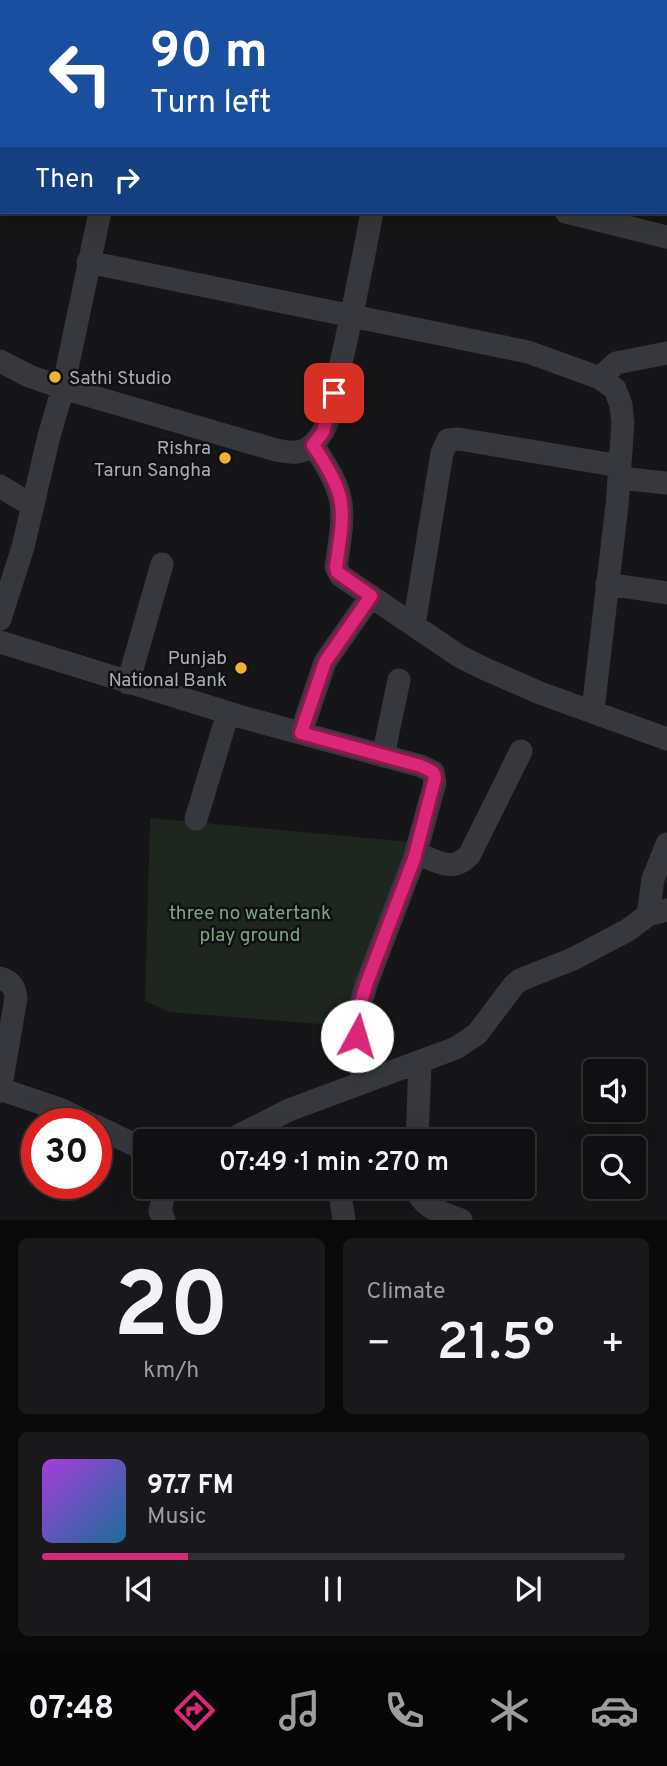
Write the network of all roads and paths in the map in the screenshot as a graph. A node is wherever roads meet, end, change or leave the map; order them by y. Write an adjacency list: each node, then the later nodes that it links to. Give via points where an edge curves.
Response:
1 (100, 214): 5 (street)
2 (372, 214): 6 (street)
3 (574, 214): 4 (street)
4 (667, 237)
5 (88, 262): 6 (street); 10 (street)
6 (352, 315): 9 (street, via 528,352); 11 (street, via 328,419)
7 (667, 353): 9 (street, via 616,363)
8 (0, 361): 10 (street)
9 (600, 378): 12 (street, via 615,389 621,405)
10 (63, 388): 11 (street, via 276,450 302,452); 15 (street)
11 (313, 445): 19 (street, via 332,474 343,505 337,572)
12 (620, 472): 13 (street); 17 (street); 21 (street, via 448,440 442,453)
13 (667, 483)
14 (0, 486): 15 (street)
15 (33, 506): 20 (street)
16 (162, 564): 24 (street)
17 (607, 584): 18 (street); 25 (street)
18 (667, 593)
19 (371, 596): 21 (street); 27 (street, via 325,662)
20 (0, 619)
21 (414, 625): 25 (street, via 484,668)
22 (0, 642): 24 (street)
23 (399, 680): 30 (street)
24 (128, 683): 26 (street)
25 (593, 710): 28 (street)
26 (228, 713): 27 (street); 31 (street)
27 (301, 733): 30 (street)
28 (667, 739)
29 (521, 751): 33 (street, via 464,861 453,866)
30 (383, 755): 33 (street, via 429,769 435,778)
31 (196, 819)
32 (667, 844): 34 (street, via 653,879)
33 (416, 853): 37 (street, via 358,1013)
34 (658, 912): 36 (street, via 584,953 520,980 477,1034)
35 (0, 978): 38 (street, via 11,983 16,998)
36 (419, 1062): 37 (street); 41 (street)
37 (363, 1082): 40 (street)
38 (0, 1090): 39 (street)
39 (53, 1108)
40 (252, 1129)
41 (417, 1129)
42 (112, 1134): 43 (street)
43 (133, 1144)
44 (163, 1199): 47 (street, via 160,1211)
45 (342, 1199): 48 (street)
46 (420, 1199): 49 (street)
47 (164, 1220)
48 (344, 1220)
49 (461, 1220)

